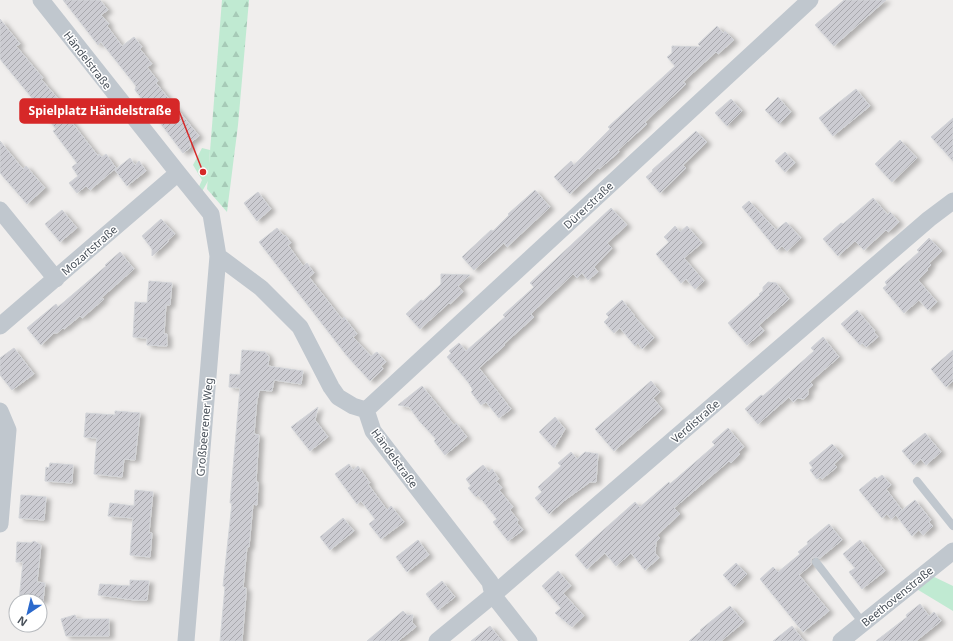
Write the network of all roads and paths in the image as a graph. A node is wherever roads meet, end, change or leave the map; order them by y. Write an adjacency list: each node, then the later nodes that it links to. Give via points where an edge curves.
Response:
1 (41, 0): 3 (street, Händelstraße)
2 (810, 0): 10 (street, Dürerstraße)
3 (178, 173): 6 (street, Händelstraße); 8 (street, Mozartstraße)
4 (953, 201): 17 (street, Verdistraße)
5 (0, 210): 8 (street)
6 (212, 214): 7 (street, Großbeerener Weg)
7 (218, 256): 10 (street, via 261,288 300,327 338,397 352,406); 19 (street, Großbeerener Weg)
8 (56, 279): 9 (street, Mozartstraße)
9 (0, 326)
10 (366, 410): 17 (street, Händelstraße, via 373,431 490,582)
11 (0, 411): 13 (street, via 8,430)
12 (917, 481): 14 (lane)
13 (0, 524)
14 (953, 526)
15 (953, 551): 18 (street, Beethovenstraße)
16 (816, 562): 18 (lane)
17 (493, 595): 20 (street, Verdistraße); 21 (street, Händelstraße)
18 (864, 623): 22 (street, Beethovenstraße)
19 (186, 641)
20 (436, 641)
21 (529, 641)
22 (841, 641)

